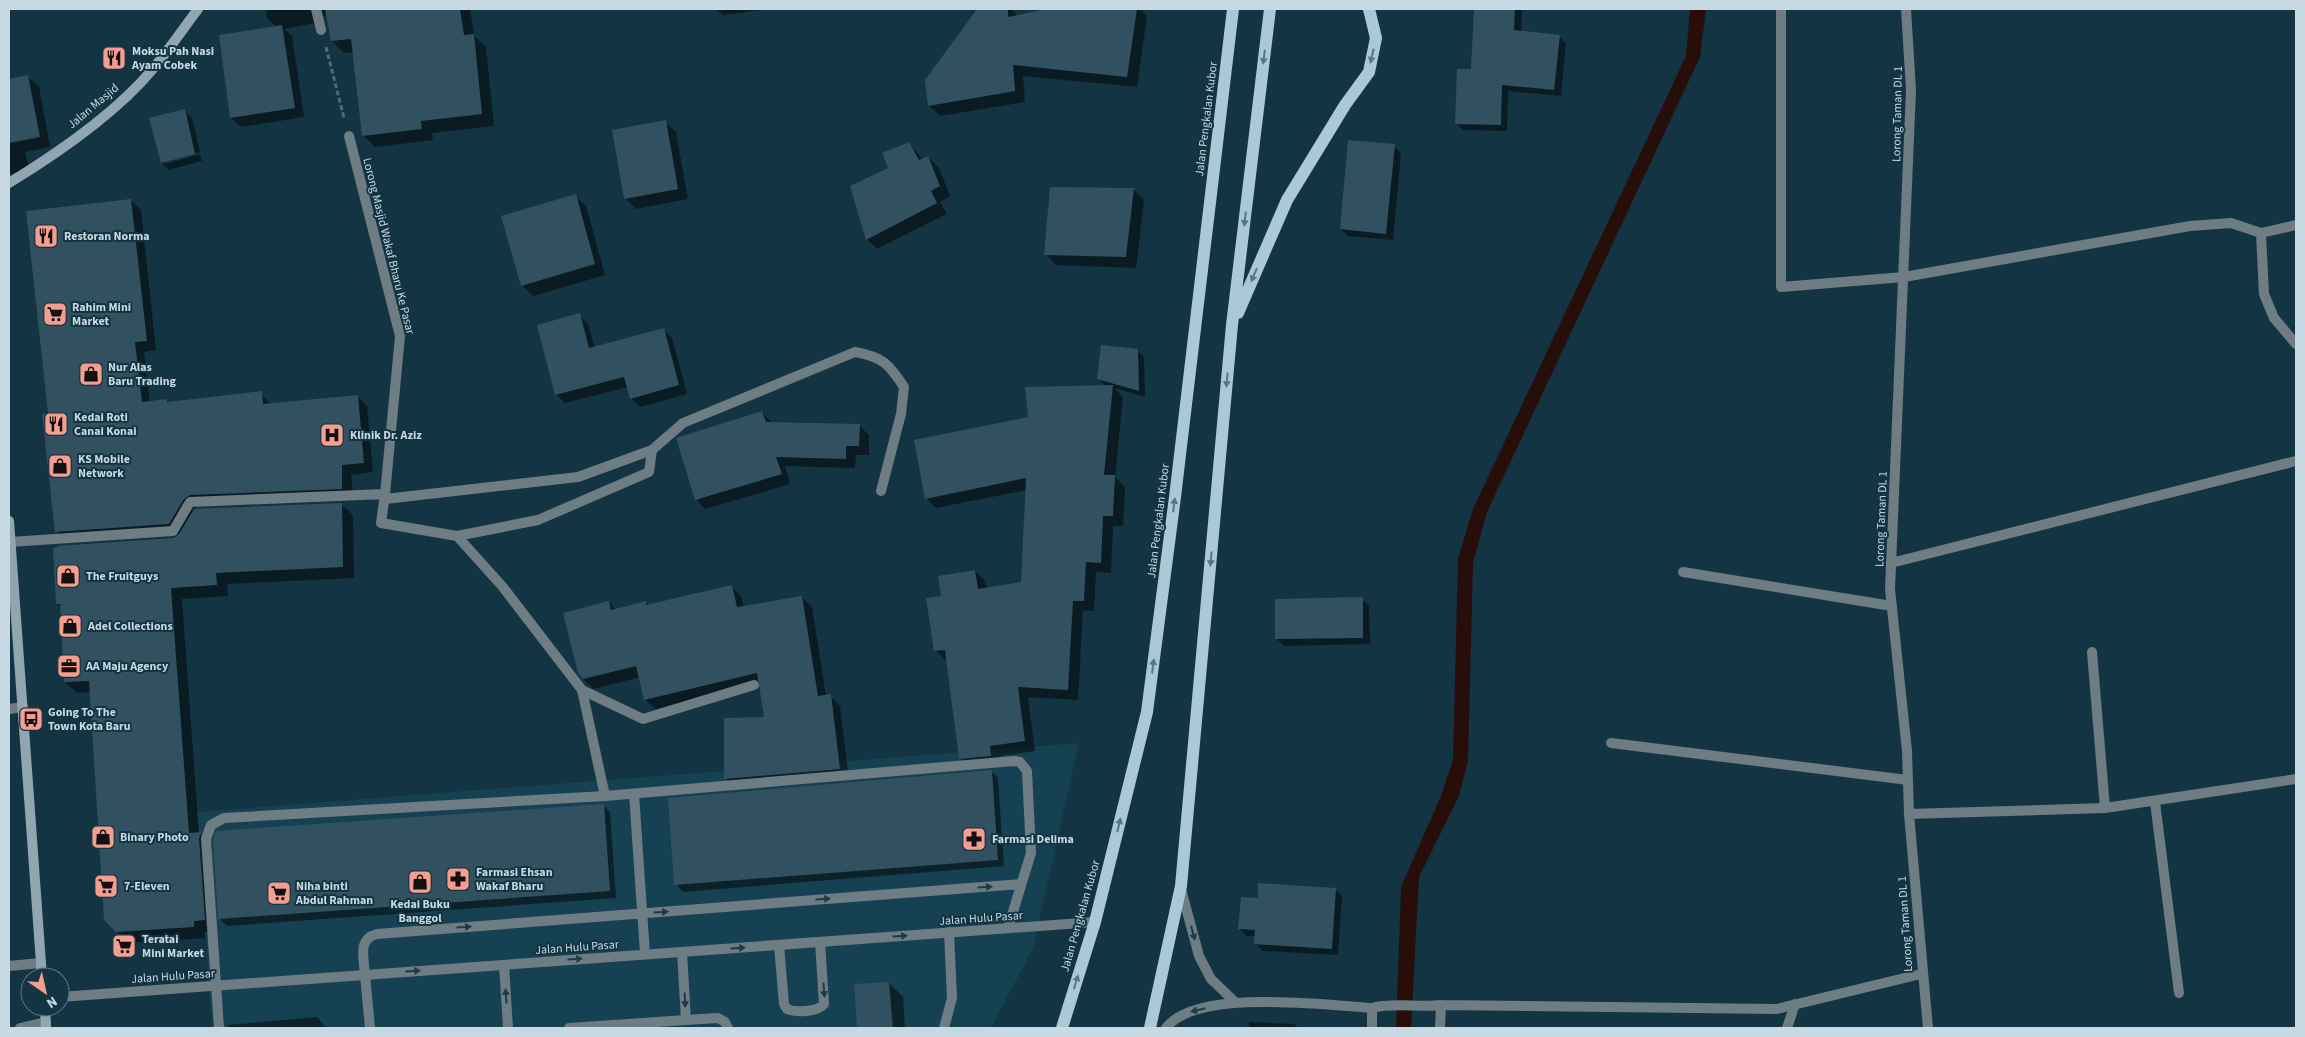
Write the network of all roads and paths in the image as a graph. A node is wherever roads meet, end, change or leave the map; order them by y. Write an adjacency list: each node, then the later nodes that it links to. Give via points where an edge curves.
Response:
1 (198, 9): 10 (street, Jalan Masjid, via 151,71 104,115 49,158)
2 (316, 9): 8 (street)
3 (1233, 9): 42 (main road, Jalan Pengkalan Kubor, one-way to 3, via 1147,712)
4 (1270, 9): 14 (main road, one-way to 14)
5 (1369, 9): 14 (main road, one-way to 14, via 1376,38 1369,72 1287,200)
6 (1781, 9): 13 (street, via 1781,287)
7 (1906, 9): 13 (street, Lorong Taman DL 1, via 1911,90)
8 (321, 30): 9 (path)
9 (349, 136): 19 (street, Lorong Masjid Wakaf Bharu Ke Pasar, via 400,336)
10 (9, 183)
11 (2296, 225): 12 (street)
12 (2261, 233): 13 (street, via 2231,223 2190,226); 15 (street, via 2264,294 2274,318)
13 (1904, 277): 23 (street, Lorong Taman DL 1)
14 (1232, 325): 40 (main road, one-way to 40)
15 (2296, 344)
16 (652, 450): 18 (street, via 683,423 855,352 875,356 890,366 904,387); 19 (street, via 578,477); 21 (street, via 649,472 538,520)
17 (2296, 461): 23 (street)
18 (881, 491)
19 (385, 496): 21 (street, Lorong Masjid Wakaf Bharu Ke Pasar, via 381,523); 22 (street, via 190,502 173,531)
20 (9, 522): 22 (street)
21 (457, 536): 28 (street, via 502,586)
22 (10, 542): 29 (street)
23 (1891, 563): 25 (street, Lorong Taman DL 1)
24 (1683, 572): 25 (street)
25 (1892, 606): 33 (street, Lorong Taman DL 1)
26 (2092, 652): 37 (street)
27 (754, 685): 28 (street, via 642,718)
28 (582, 690): 35 (street)
29 (22, 708): 30 (street); 49 (street)
30 (9, 709)
31 (1611, 743): 33 (street)
32 (2296, 779): 36 (street)
33 (1908, 780): 38 (street, Lorong Taman DL 1)
34 (634, 794): 35 (street); 39 (street, via 1014,761 1024,766 1028,778 1031,853); 41 (street)
35 (606, 796): 55 (street, via 217,821 207,831 206,839)
36 (2155, 802): 37 (street); 56 (street)
37 (2105, 808): 38 (street)
38 (1909, 814): 53 (street, Lorong Taman DL 1)
39 (1021, 884): 41 (street, one-way to 39); 43 (street)
40 (1180, 886): 58 (street, one-way to 58, via 1200,956 1211,979); 72 (main road)
41 (642, 913): 48 (street); 54 (street, one-way to 41, via 363,944 377,934)
42 (1095, 922): 43 (street, Jalan Hulu Pasar); 71 (main road, Jalan Pengkalan Kubor, one-way to 42)
43 (1008, 928): 44 (street, Jalan Hulu Pasar)
44 (949, 932): 45 (street, Jalan Hulu Pasar, one-way to 44); 70 (street, via 952,998)
45 (820, 942): 46 (street, Jalan Hulu Pasar); 46 (street, one-way to 46, via 824,1004 817,1009 793,1011 787,1010 784,1004)
46 (779, 945): 47 (street, Jalan Hulu Pasar, one-way to 46)
47 (682, 952): 48 (street, Jalan Hulu Pasar); 62 (street, one-way to 62)
48 (645, 954): 50 (street, Jalan Hulu Pasar, one-way to 48)
49 (41, 963): 51 (street); 52 (street)
50 (504, 965): 54 (street, Jalan Hulu Pasar, one-way to 50); 67 (street, one-way to 50)
51 (9, 966)
52 (41, 967)
53 (1921, 974): 59 (street); 77 (street, Lorong Taman DL 1)
54 (365, 975): 55 (street, Jalan Hulu Pasar); 66 (street)
55 (216, 986): 57 (street, Jalan Hulu Pasar); 65 (street)
56 (2179, 993)
57 (70, 996)
58 (1235, 1002): 61 (street); 73 (street, one-way to 73, via 1187,1013)
59 (1795, 1004): 60 (street, via 1776,1009); 76 (street)
60 (1441, 1005): 61 (street); 75 (street)
61 (1377, 1007): 74 (street)
62 (686, 1020): 68 (street); 69 (street, via 718,1018)
63 (46, 1025): 64 (street)
64 (20, 1028)
65 (220, 1028)
66 (370, 1028)
67 (508, 1028)
68 (569, 1028)
69 (728, 1028)
70 (944, 1028)
71 (1062, 1028)
72 (1150, 1028)
73 (1166, 1028)
74 (1372, 1028)
75 (1440, 1028)
76 (1787, 1028)
77 (1928, 1028)

